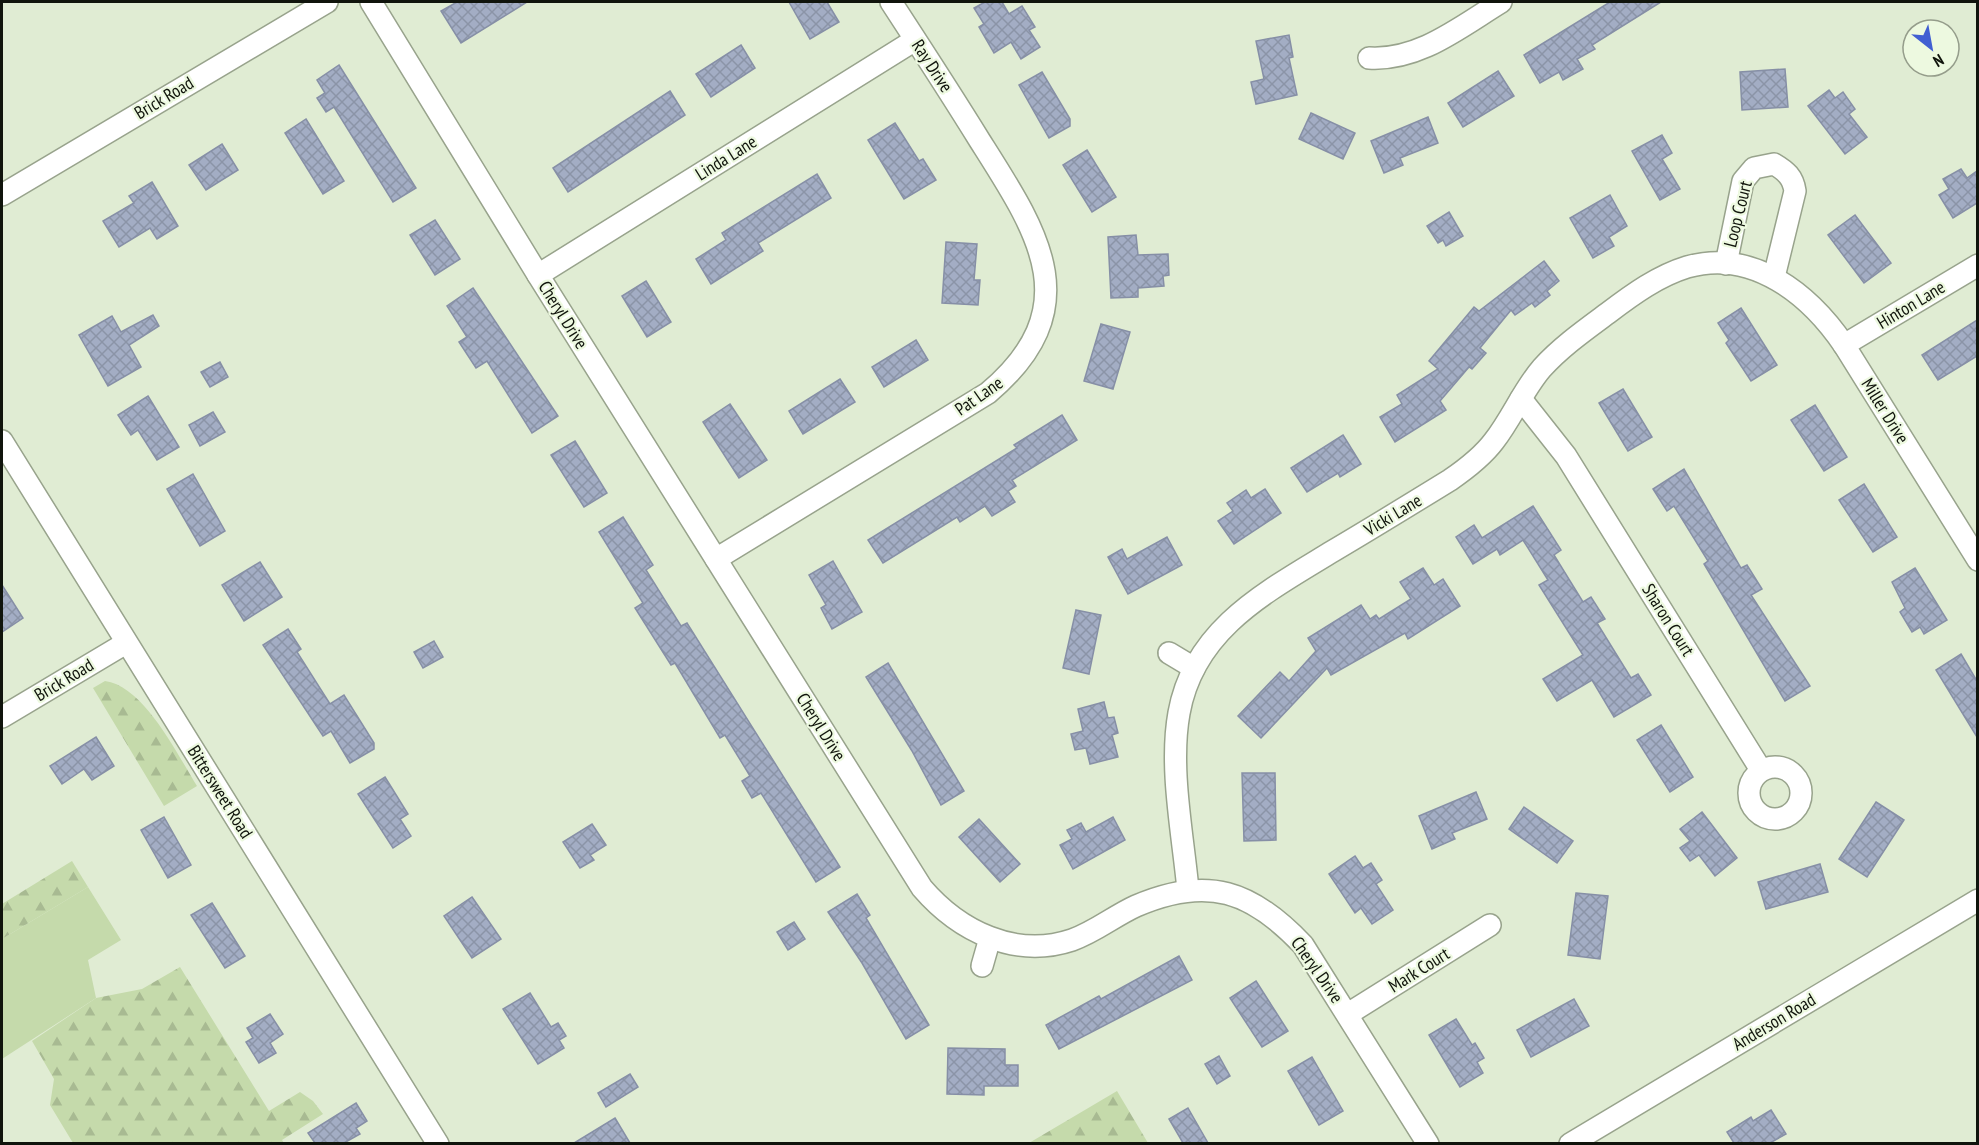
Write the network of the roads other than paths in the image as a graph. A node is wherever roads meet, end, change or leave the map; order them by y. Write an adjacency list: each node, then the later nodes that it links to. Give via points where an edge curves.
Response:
1 (327, 2): 8 (street, Brick Road)
2 (371, 2): 11 (street, Cheryl Drive)
3 (891, 2): 5 (street, Ray Drive)
4 (1501, 2): 6 (street, via 1420,50 1401,57)
5 (915, 40): 7 (street, Ray Drive); 11 (street, Linda Lane)
6 (1369, 58)
7 (973, 130): 16 (street, Pat Lane, via 1021,206 1040,246 1046,291 1033,342 1007,377 988,393)
8 (2, 195)
9 (1726, 264): 12 (street, Vicki Lane); 12 (street, Loop Court, via 1743,181 1754,168 1774,164 1786,172 1795,191); 14 (street, Vicki Lane, via 1687,268 1632,295 1551,359)
10 (1977, 265): 13 (street, Hinton Lane)
11 (538, 275): 16 (street, Cheryl Drive)
12 (1774, 278): 13 (street, Miller Drive, via 1810,303)
13 (1844, 345): 17 (street, Miller Drive)
14 (1521, 399): 20 (street, Vicki Lane, via 1494,442 1470,465 1260,595 1224,624); 22 (street, Sharon Court, via 1566,456)
15 (2, 441): 18 (street, Bittersweet Road)
16 (716, 559): 26 (street, Cheryl Drive, via 922,888 956,922)
17 (1977, 560)
18 (126, 643): 21 (street, Brick Road); 29 (street, Bittersweet Road)
19 (1168, 653): 20 (street)
20 (1194, 668): 23 (street, Vicki Lane, via 1177,733)
21 (2, 717)
22 (1761, 770): 22 (street, via 1780,767 1796,777 1801,795 1794,812 1773,819 1754,809 1749,788)
23 (1188, 890): 26 (street, Cheryl Drive, via 1136,906 1072,940 1028,946); 28 (street, Cheryl Drive, via 1230,894 1269,912 1303,945)
24 (1977, 900): 31 (street, Anderson Road)
25 (1490, 925): 28 (street, Mark Court)
26 (990, 938): 27 (street)
27 (982, 966)
28 (1348, 1014): 30 (street, Cheryl Drive)
29 (438, 1143)
30 (1428, 1143)
31 (1570, 1143)

